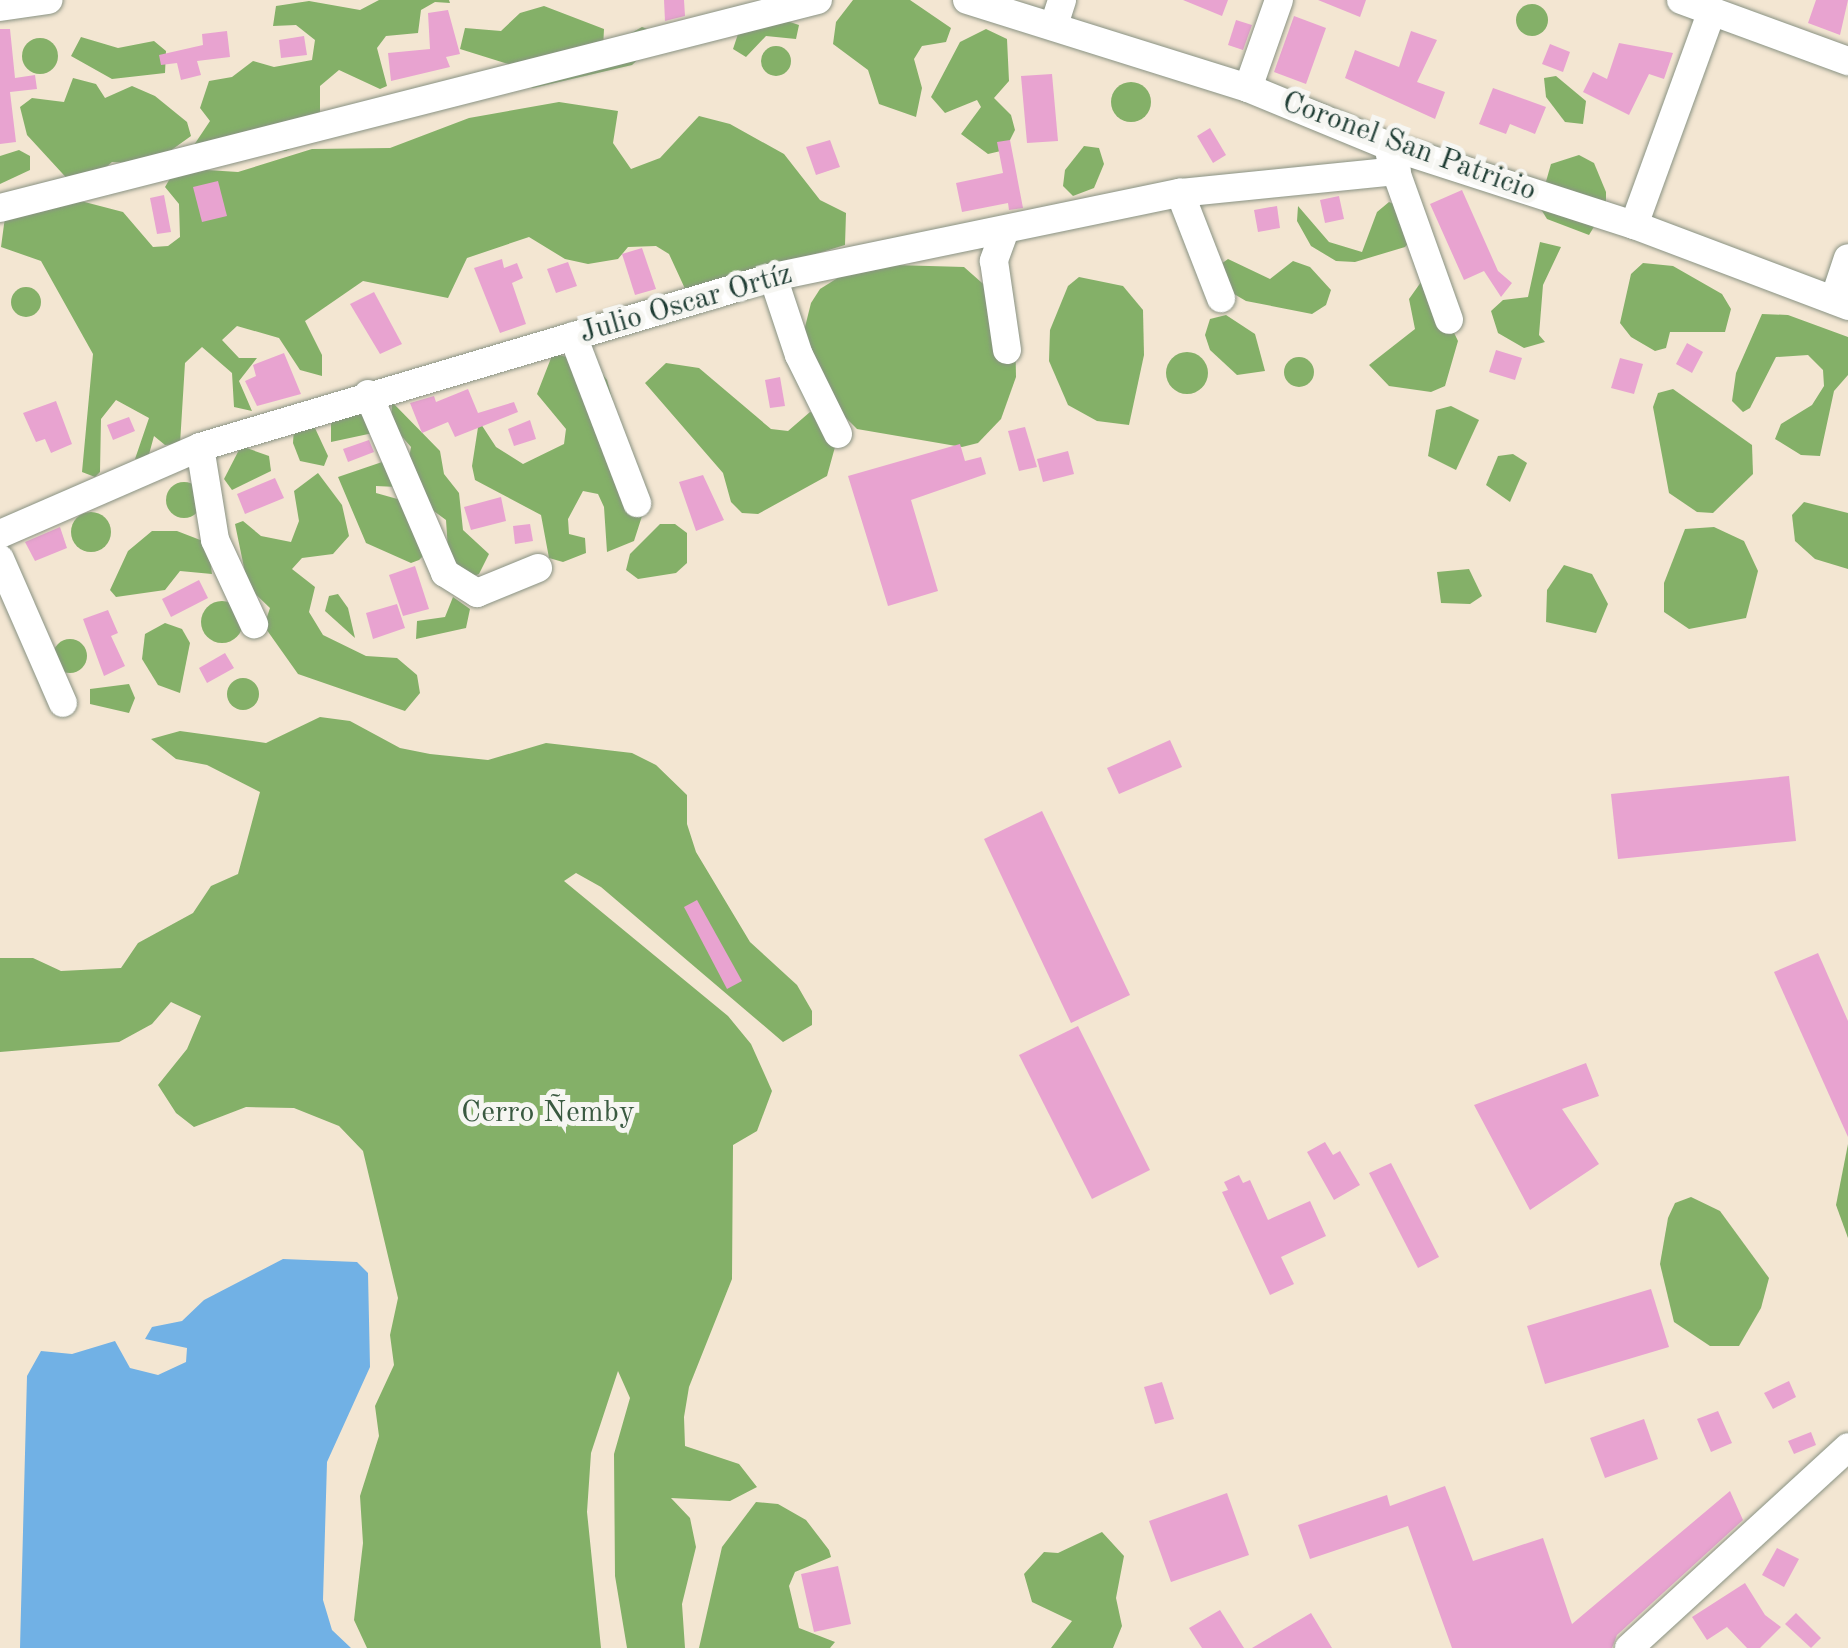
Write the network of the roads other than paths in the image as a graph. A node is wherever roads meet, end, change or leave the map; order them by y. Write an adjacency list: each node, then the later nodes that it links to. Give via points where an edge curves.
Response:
1 (48, 0): 6 (street)
2 (818, 0): 14 (street)
3 (967, 0): 7 (street, Coronel San Patricio)
4 (1279, 0): 10 (street)
5 (1681, 0): 8 (street)
6 (0, 7)
7 (1058, 12): 10 (street, Coronel San Patricio)
8 (1712, 12): 9 (street); 15 (street)
9 (1848, 62)
10 (1248, 88): 11 (street, Coronel San Patricio)
11 (1386, 144): 12 (street); 15 (street, Coronel San Patricio)
12 (1397, 171): 13 (street, Julio Oscar Ortíz); 21 (street)
13 (1180, 193): 16 (street, Julio Oscar Ortíz); 19 (street)
14 (0, 208)
15 (1634, 225): 20 (street, Coronel San Patricio)
16 (1005, 230): 18 (street, Julio Oscar Ortíz); 23 (street, via 994,261)
17 (1848, 258): 20 (street)
18 (773, 277): 22 (street, Julio Oscar Ortíz); 25 (street)
19 (1221, 298)
20 (1841, 303)
21 (1450, 320)
22 (572, 336): 24 (street, Julio Oscar Ortíz); 27 (street)
23 (1007, 350)
24 (368, 394): 26 (street, Julio Oscar Ortíz); 30 (street, via 445,573 476,593)
25 (838, 434)
26 (200, 446): 28 (street, Julio Oscar Ortíz); 31 (street, via 215,540)
27 (637, 503)
28 (0, 534)
29 (0, 559): 32 (street)
30 (538, 568)
31 (254, 624)
32 (63, 702)
33 (1848, 1447): 34 (street)
34 (1629, 1648)

